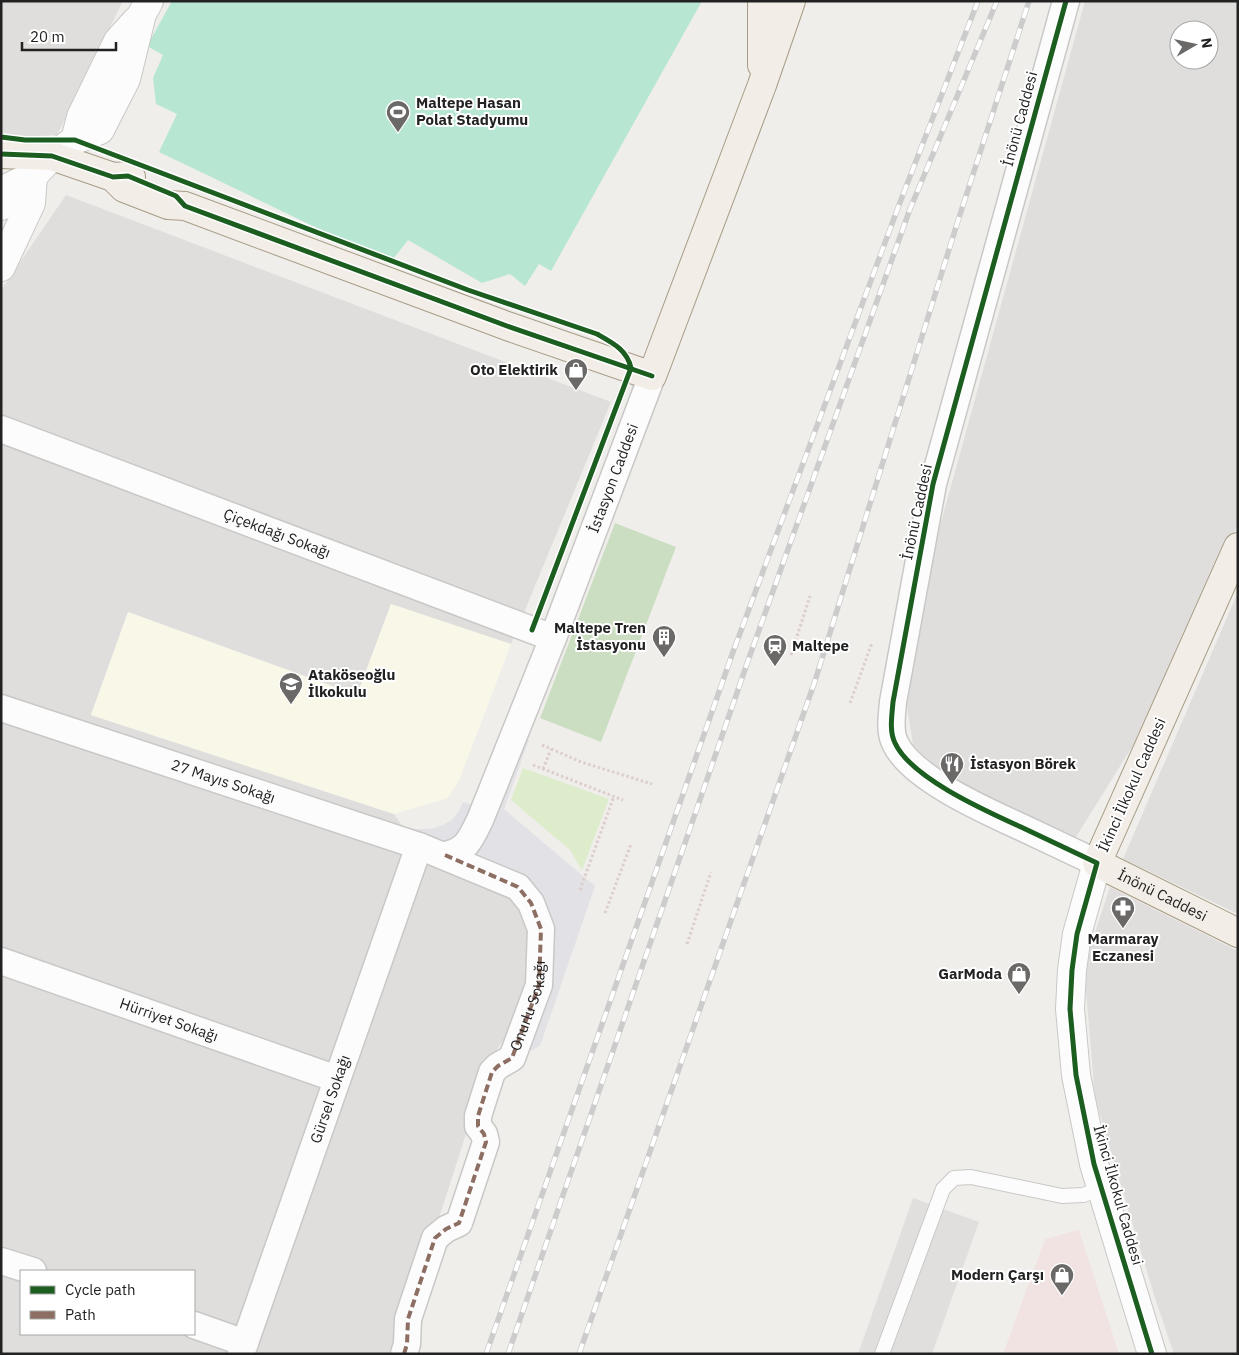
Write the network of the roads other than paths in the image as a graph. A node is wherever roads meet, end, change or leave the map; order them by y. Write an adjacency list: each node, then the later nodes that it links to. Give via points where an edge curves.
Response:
1 (762, 1): 5 (main road)
2 (791, 1): 5 (main road, İstasyon Caddesi)
3 (1066, 1): 18 (street, İnönü Caddesi, via 933,484 891,724 894,742 903,755 930,779 974,805)
4 (145, 8): 7 (street, via 126,79 100,130 75,140)
5 (762, 85): 11 (main road, İstasyon Caddesi)
6 (1, 154): 7 (main road)
7 (52, 156): 8 (street); 11 (main road, via 113,177 128,176 176,196 185,206 507,326)
8 (33, 176): 9 (street, via 11,186); 10 (street, via 31,203)
9 (1, 206)
10 (1, 266)
11 (652, 376): 14 (street, İstasyon Caddesi)
12 (1, 429): 14 (street, Çiçekdağı Sokağı)
13 (1238, 547): 18 (main road, İkinci İlkokul Caddesi)
14 (553, 638): 17 (street, İstasyon Caddesi, via 472,836 456,853)
15 (1, 708): 16 (street, 27 Mayıs Sokağı)
16 (419, 846): 17 (street, 27 Mayıs Sokağı); 21 (street, Gürsel Sokağı)
17 (445, 856): 27 (street, Onurlu Sokağı, via 518,887 531,903 541,929 539,984 512,1058 492,1072 478,1116 478,1126 486,1142 459,1223 435,1238 408,1319 408,1344)
18 (1097, 863): 19 (main road, İnönü Caddesi); 22 (street, İkinci İlkokul Caddesi, via 1077,934 1070,1009 1076,1075)
19 (1238, 934)
20 (1, 961): 21 (street, Hürriyet Sokağı)
21 (337, 1079): 26 (street, Gürsel Sokağı)
22 (1101, 1189): 28 (lane, via 1083,1195 1062,1196 970,1177 954,1178 943,1189); 29 (street, İkinci İlkokul Caddesi)
23 (1, 1260): 24 (street)
24 (30, 1270)
25 (195, 1325): 26 (street)
26 (243, 1348)
27 (404, 1354)
28 (882, 1354)
29 (1152, 1354)

